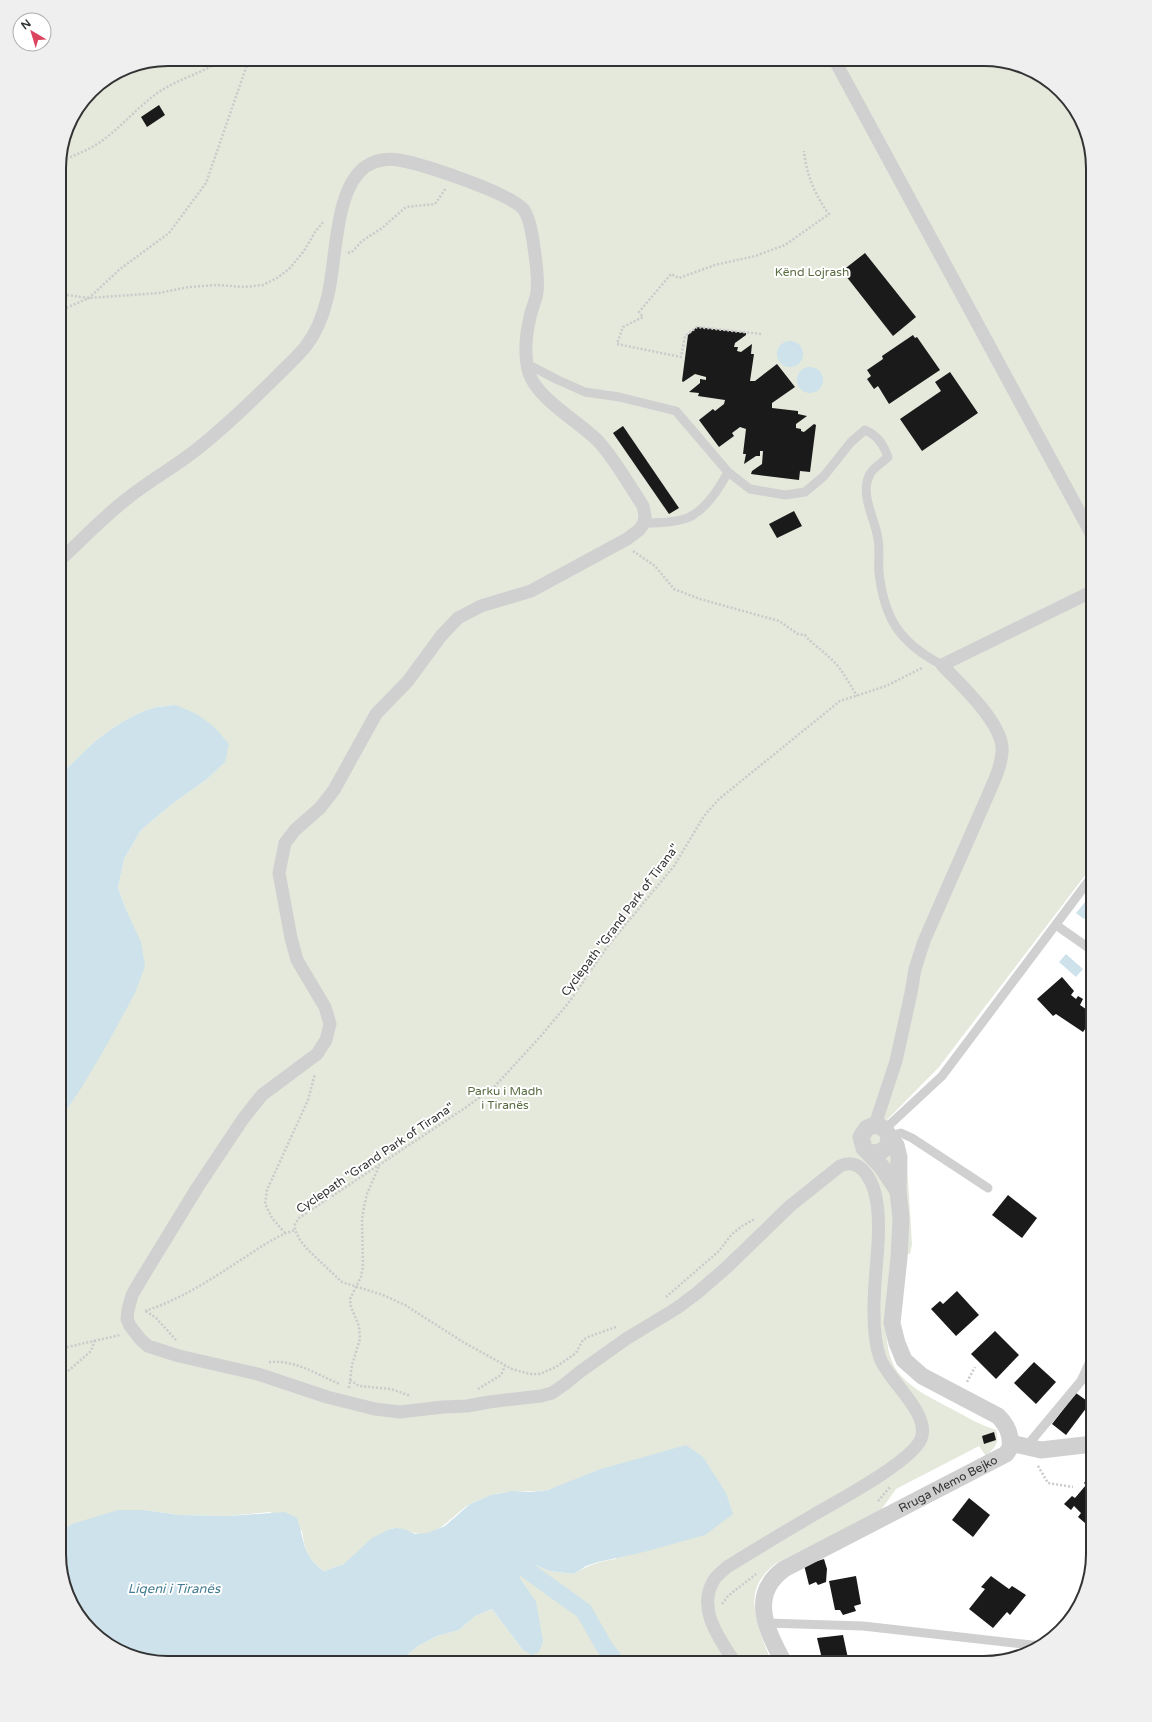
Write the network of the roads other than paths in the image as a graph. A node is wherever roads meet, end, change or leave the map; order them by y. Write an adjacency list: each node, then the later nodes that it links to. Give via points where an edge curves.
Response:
1 (838, 66): 5 (street)
2 (527, 364): 3 (lane, via 585,392 619,397 676,411); 4 (street, via 537,388 603,448 643,506); 6 (street, via 529,320 537,291 530,223 524,210 514,201 454,177 398,160 378,160 357,174 344,203 332,259 328,298 306,346 230,421 194,452 109,513)
3 (728, 472): 4 (lane, via 711,498 692,516); 8 (lane, via 750,489 785,495 805,492 824,476 857,436 865,430 874,434 888,457 871,472 867,483 867,501 878,537 879,571 884,600 898,631 911,645)
4 (644, 523): 21 (street, via 639,530 613,548 531,591 481,606 458,618 441,636 408,681 376,714 334,790 285,843 279,873 291,938 297,960 325,1007 330,1024 326,1040 317,1054 262,1095 243,1119 142,1278 132,1296 127,1319 134,1333 144,1343 157,1349 258,1374 375,1409 400,1412 530,1398 552,1393 613,1348 677,1308 727,1267 790,1206 840,1166 846,1163 861,1167 871,1184 877,1205 874,1314 877,1347 886,1371 919,1415 923,1431 915,1448 904,1458 727,1567 714,1579 707,1603 710,1622)
5 (1086, 524)
6 (66, 554)
7 (1086, 594): 8 (street)
8 (939, 664): 12 (street, via 996,726 1002,751 998,771 924,942 915,969)
9 (1086, 884): 10 (lane)
10 (1056, 925): 11 (lane); 12 (lane, via 942,1076)
11 (1086, 946)
12 (885, 1132): 13 (street, via 888,1146 884,1151); 13 (street, via 867,1128 861,1137); 14 (lane, via 901,1133 912,1138); 15 (street, via 896,1145 899,1158)
13 (868, 1152): 15 (street)
14 (988, 1188)
15 (898, 1191): 17 (street, via 900,1242 892,1323 904,1360 922,1376 998,1416)
16 (1086, 1371): 17 (lane, via 1082,1380)
17 (1019, 1445): 18 (street, via 1041,1450); 19 (street, Rruga Memo Bejko, via 784,1569 768,1585 762,1603)
18 (1086, 1448)
19 (766, 1623): 20 (lane, via 864,1626); 22 (street, Rruga Memo Bejko)
20 (1030, 1645)
21 (731, 1656)
22 (780, 1656)

